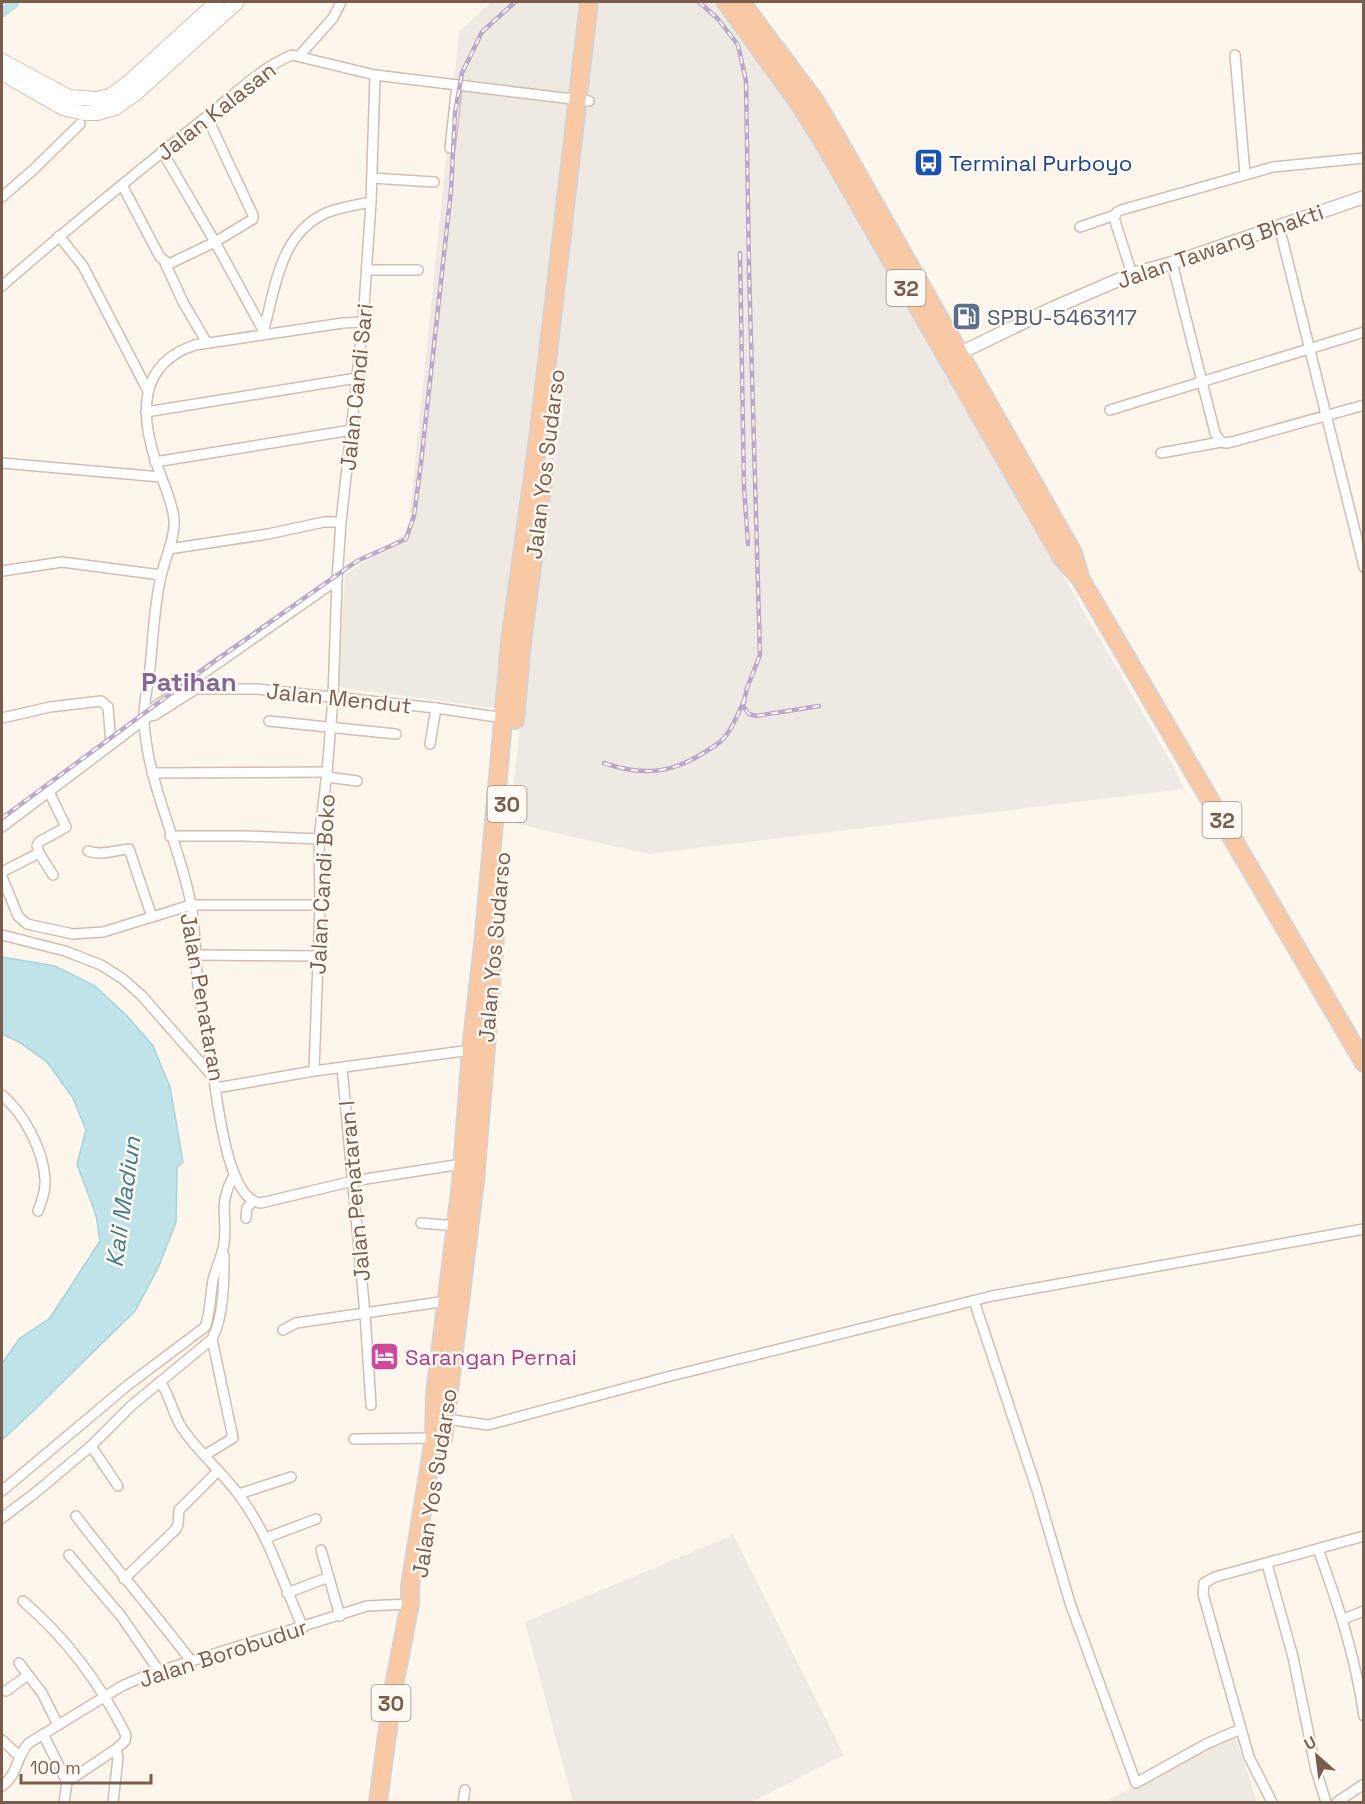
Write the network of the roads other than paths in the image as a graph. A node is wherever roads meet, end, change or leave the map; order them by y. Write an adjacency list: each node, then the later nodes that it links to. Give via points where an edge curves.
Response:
1 (217, 2): 14 (main road, via 110,96 83,99)
2 (237, 2): 14 (main road, via 115,108 97,113 63,108)
3 (341, 2): 9 (street, via 333,18)
4 (589, 2): 15 (highway, Jalan Yos Sudarso / 30)
5 (600, 2): 15 (highway, Jalan Yos Sudarso / 30)
6 (726, 2): 28 (highway, 32)
7 (741, 2): 28 (highway, 32, via 815,101)
8 (1235, 55): 21 (street)
9 (299, 56): 12 (street, Jalan Kalasan); 16 (street, Jalan Kalasan, via 286,57)
10 (2, 61): 14 (main road)
11 (2, 73): 14 (main road)
12 (375, 75): 13 (street, Jalan Kalasan); 22 (street, Jalan Candi Sari)
13 (457, 85): 15 (street, Jalan Kalasan); 18 (street)
14 (42, 89)
15 (584, 101): 70 (highway, Jalan Yos Sudarso / 30, via 510,642); 92 (highway, Jalan Yos Sudarso / 30, via 565,305)
16 (207, 117): 19 (street, Jalan Kalasan); 33 (street, via 254,218)
17 (80, 124): 25 (street)
18 (450, 147)
19 (162, 151): 24 (street, Jalan Kalasan); 33 (street)
20 (1364, 158): 21 (street, via 1288,165)
21 (1245, 174): 29 (street)
22 (372, 178): 23 (street); 27 (street, Jalan Candi Sari)
23 (434, 182)
24 (122, 185): 32 (street, Jalan Kalasan); 34 (street)
25 (2, 197)
26 (1364, 197): 30 (street, Jalan Tawang Bhakti)
27 (371, 202): 36 (street, Jalan Candi Sari); 42 (street, via 324,214 293,240 280,268)
28 (868, 206): 45 (highway, 32)
29 (1115, 214): 31 (street); 38 (street)
30 (1279, 226): 35 (street, Jalan Tawang Bhakti); 44 (street)
31 (1080, 227)
32 (59, 236): 39 (street, Jalan Kalasan); 48 (street, via 83,266)
33 (215, 242): 34 (street); 42 (street)
34 (165, 263): 43 (street)
35 (1172, 263): 38 (street, Jalan Tawang Bhakti); 47 (street)
36 (367, 270): 37 (street); 40 (street, Jalan Candi Sari)
37 (418, 270)
38 (1132, 274): 45 (street, Jalan Tawang Bhakti)
39 (2, 286)
40 (363, 322): 42 (street); 46 (street, Jalan Candi Sari)
41 (1364, 332): 44 (street)
42 (263, 333): 43 (street)
43 (207, 343): 48 (street, via 183,349 164,362)
44 (1310, 348): 47 (street); 52 (street)
45 (954, 356): 96 (highway, 32, via 1062,558 1080,578)
46 (357, 378): 51 (street); 53 (street, Jalan Candi Sari)
47 (1201, 381): 50 (street); 54 (street)
48 (147, 389): 51 (street)
49 (1364, 405): 52 (street)
50 (1110, 410)
51 (146, 412): 56 (street)
52 (1327, 416): 54 (street, via 1226,444); 61 (street)
53 (352, 430): 56 (street); 59 (street, Jalan Candi Sari)
54 (1221, 442): 55 (street)
55 (1161, 453)
56 (155, 462): 58 (street)
57 (2, 463): 58 (street)
58 (161, 477): 60 (street, via 174,519)
59 (341, 522): 60 (street); 64 (street, Jalan Candi Sari)
60 (169, 549): 63 (street)
61 (1364, 567)
62 (2, 571): 63 (street, via 62,562)
63 (161, 576): 69 (street)
64 (336, 580): 65 (street); 66 (street, Jalan Candi Sari)
65 (195, 684): 66 (street, Jalan Mendut); 69 (street)
66 (333, 698): 67 (street, Jalan Mendut); 72 (street, Jalan Candi Boko)
67 (436, 708): 70 (street, Jalan Mendut); 75 (street)
68 (2, 718): 74 (street, via 101,701 108,707)
69 (146, 718): 74 (street); 76 (street)
70 (504, 718): 92 (highway, Jalan Yos Sudarso / 30)
71 (269, 721): 72 (street)
72 (331, 727): 73 (street); 77 (street, Jalan Candi Boko)
73 (396, 734)
74 (111, 744): 79 (street)
75 (430, 744)
76 (152, 773): 77 (street); 81 (street)
77 (327, 775): 78 (street); 82 (street, Jalan Candi Boko)
78 (357, 781)
79 (49, 792): 80 (street); 84 (street, via 66,827 39,842)
80 (2, 827)
81 (170, 836): 82 (street); 88 (street)
82 (320, 839): 89 (street, Jalan Candi Boko)
83 (87, 851): 90 (street, via 129,849)
84 (39, 853): 85 (street); 86 (street)
85 (2, 872)
86 (53, 875)
87 (2, 878): 90 (street, Jalan Penataran, via 18,916 27,924 86,934)
88 (191, 905): 89 (street); 90 (street, Jalan Penataran); 93 (street, Jalan Penataran)
89 (320, 905): 94 (street, Jalan Candi Boko)
90 (152, 917)
91 (2, 935): 99 (street, via 65,951 123,979 142,996)
92 (490, 935): 95 (highway, Jalan Yos Sudarso / 30); 117 (highway, Jalan Yos Sudarso / 30, via 475,1181)
93 (195, 955): 94 (street); 99 (street, Jalan Penataran)
94 (318, 956): 98 (street, Jalan Candi Boko)
95 (471, 1050): 97 (street, Jalan Penataran); 101 (highway, Jalan Yos Sudarso / 30)
96 (1364, 1063)
97 (342, 1068): 98 (street, Jalan Penataran); 102 (street, Jalan Penataran I)
98 (314, 1071): 99 (street, Jalan Penataran)
99 (215, 1084): 103 (street)
100 (2, 1095): 105 (street, via 24,1122 40,1158 45,1179)
101 (462, 1164): 102 (street); 108 (highway, Jalan Yos Sudarso / 30)
102 (353, 1180): 104 (street, via 261,1203); 113 (street, Jalan Penataran I)
103 (230, 1182): 104 (street); 110 (street, via 222,1204)
104 (253, 1201): 106 (street)
105 (38, 1211)
106 (246, 1218)
107 (421, 1223): 108 (street)
108 (457, 1226): 111 (highway, Jalan Yos Sudarso / 30)
109 (1364, 1229): 112 (street)
110 (224, 1244): 115 (street, via 224,1282); 127 (street, via 205,1327)
111 (447, 1301): 113 (street); 117 (highway, Jalan Yos Sudarso / 30)
112 (974, 1301): 119 (street, via 488,1425); 155 (street, via 1070,1603 1136,1783)
113 (365, 1314): 114 (street, via 296,1323); 118 (street, Jalan Penataran I)
114 (283, 1330)
115 (212, 1339): 116 (street); 123 (street, via 233,1438)
116 (160, 1382): 122 (street); 123 (street, via 182,1429)
117 (442, 1396): 119 (highway, Jalan Yos Sudarso / 30); 120 (highway, Jalan Yos Sudarso / 30)
118 (371, 1405)
119 (446, 1419): 142 (highway, Jalan Yos Sudarso / 30, via 420,1584)
120 (434, 1438): 121 (street); 142 (highway, Jalan Yos Sudarso / 30)
121 (354, 1439)
122 (91, 1446): 126 (street); 130 (street)
123 (205, 1455): 124 (street)
124 (218, 1471): 128 (street); 139 (street, via 179,1510 176,1529)
125 (291, 1477): 128 (street)
126 (118, 1486)
127 (2, 1491)
128 (239, 1494): 133 (street)
129 (76, 1516): 139 (street)
130 (2, 1518)
131 (316, 1519): 133 (street)
132 (1364, 1536): 134 (street)
133 (266, 1538): 140 (street)
134 (1318, 1549): 137 (street); 145 (street)
135 (321, 1551): 138 (street)
136 (69, 1556): 149 (street, via 121,1616)
137 (1267, 1564): 155 (street, via 1208,1580 1203,1588); 169 (street)
138 (328, 1577): 140 (street); 144 (street)
139 (124, 1579): 147 (street)
140 (287, 1593): 146 (street)
141 (23, 1601): 152 (street, via 80,1659)
142 (410, 1604): 144 (street, Jalan Borobudur, via 368,1606); 166 (highway, Jalan Yos Sudarso / 30)
143 (1364, 1611): 145 (street)
144 (340, 1616): 146 (street, Jalan Borobudur)
145 (1343, 1619): 153 (street)
146 (303, 1628): 147 (street, Jalan Borobudur)
147 (192, 1662): 149 (street, Jalan Borobudur)
148 (19, 1663): 150 (street)
149 (159, 1671): 152 (street, Jalan Borobudur)
150 (28, 1675): 151 (street); 154 (street)
151 (6, 1691)
152 (105, 1696): 154 (street, Jalan Borobudur); 158 (street, via 126,1735)
153 (1364, 1716)
154 (58, 1725): 156 (street, Jalan Borobudur)
155 (1241, 1729): 168 (street)
156 (43, 1734): 159 (street, Jalan Borobudur, via 25,1747); 160 (street)
157 (2, 1740): 159 (street)
158 (116, 1749): 160 (street); 165 (street)
159 (20, 1757): 162 (street, Jalan Borobudur, via 11,1778)
160 (67, 1782): 164 (street)
161 (1364, 1784): 170 (street)
162 (2, 1786)
163 (465, 1790): 167 (street)
164 (64, 1803)
165 (113, 1803)
166 (378, 1803)
167 (463, 1803)
168 (1272, 1803)
169 (1326, 1803)
170 (1338, 1803)

